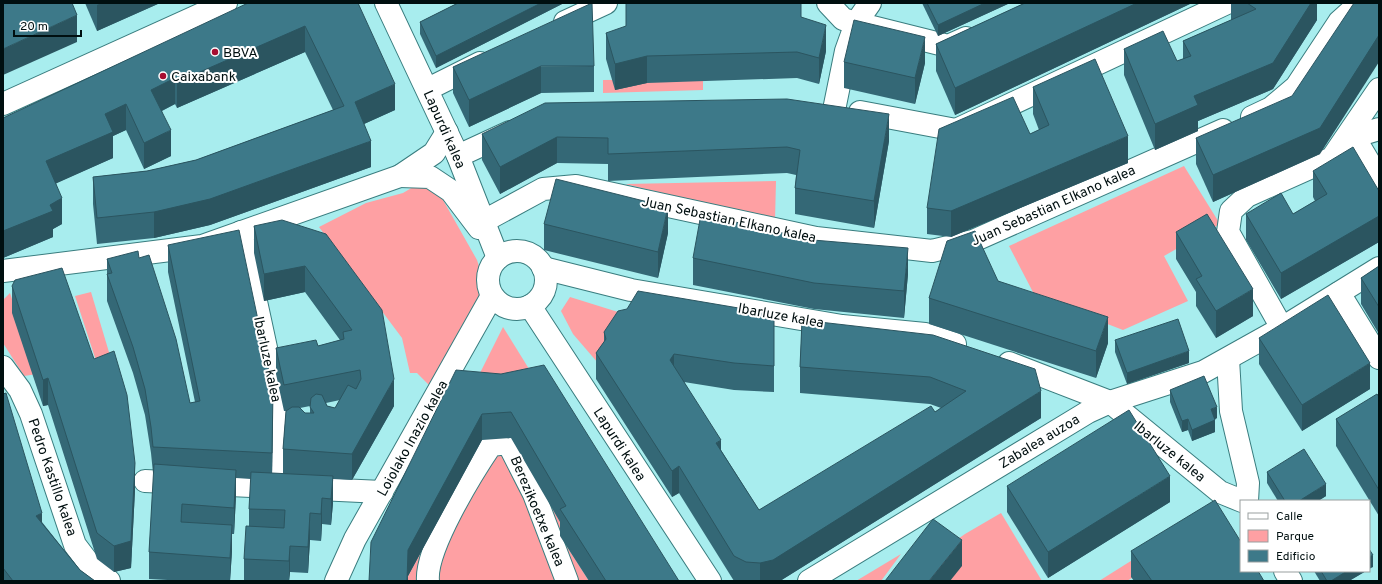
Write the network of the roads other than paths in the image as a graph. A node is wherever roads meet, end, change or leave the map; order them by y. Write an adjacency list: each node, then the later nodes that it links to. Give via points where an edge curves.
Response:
1 (226, 3): 14 (street)
2 (386, 3): 12 (street, Lapurdi kalea)
3 (606, 3): 9 (street)
4 (828, 3): 8 (street, via 843,19)
5 (870, 3): 8 (street)
6 (1227, 3): 8 (street, via 956,130 854,111 824,109)
7 (1360, 3): 22 (street, Juan Sebastian Elkano kalea, via 1339,22 1296,87 1271,108 973,241 932,251 816,238 576,186 543,189)
8 (856, 24): 10 (street, via 948,46)
9 (549, 30)
10 (983, 30)
11 (499, 54): 12 (street)
12 (428, 89): 17 (street, Lapurdi kalea)
13 (1379, 89): 18 (street)
14 (3, 104)
15 (530, 122): 19 (street)
16 (1379, 129): 18 (street)
17 (447, 132): 19 (street, Lapurdi kalea); 20 (street, via 434,153)
18 (1350, 138): 21 (street); 31 (street, via 1332,158 1247,196 1231,211 1228,232)
19 (458, 156): 22 (street, Lapurdi kalea)
20 (400, 176): 22 (street, via 430,178 451,192 474,223); 23 (street)
21 (1379, 179)
22 (487, 229): 24 (street, Lapurdi kalea)
23 (241, 232): 27 (street, via 202,246); 37 (street, Ibarluze kalea, via 282,422)
24 (498, 258): 25 (street, via 505,254 522,252 531,255); 29 (street, via 489,272)
25 (543, 268): 30 (street, via 545,285 542,294); 35 (street, Ibarluze kalea, via 631,290 842,326 925,334)
26 (1379, 268): 28 (street, Zabalea auzoa)
27 (3, 272)
28 (1339, 293): 31 (street, Zabalea auzoa); 32 (street)
29 (492, 296): 30 (street, via 513,309); 38 (street, Loiolako Inazio kalea)
30 (530, 306): 46 (street, Lapurdi kalea)
31 (1282, 328): 33 (street, Zabalea auzoa)
32 (1379, 358)
33 (1228, 359): 35 (street, Zabalea auzoa, via 1203,372); 40 (street, via 1231,411 1248,483)
34 (3, 367): 42 (street, Pedro Kastillo kalea, via 20,390 32,414 75,545 91,566)
35 (1110, 402): 39 (street, Ibarluze kalea, via 1220,492); 47 (street, Zabalea auzoa, via 1063,426)
36 (145, 481): 37 (street)
37 (277, 487): 38 (street)
38 (382, 492): 43 (street, Loiolako Inazio kalea, via 355,539)
39 (1240, 500)
40 (1247, 500)
41 (1286, 572): 48 (street)
42 (109, 581)
43 (336, 581)
44 (428, 581): 45 (street, Berezikoetxe kalea, via 430,560 466,484 491,445 508,443 534,494)
45 (567, 581)
46 (710, 581)
47 (809, 581)
48 (1291, 581)

